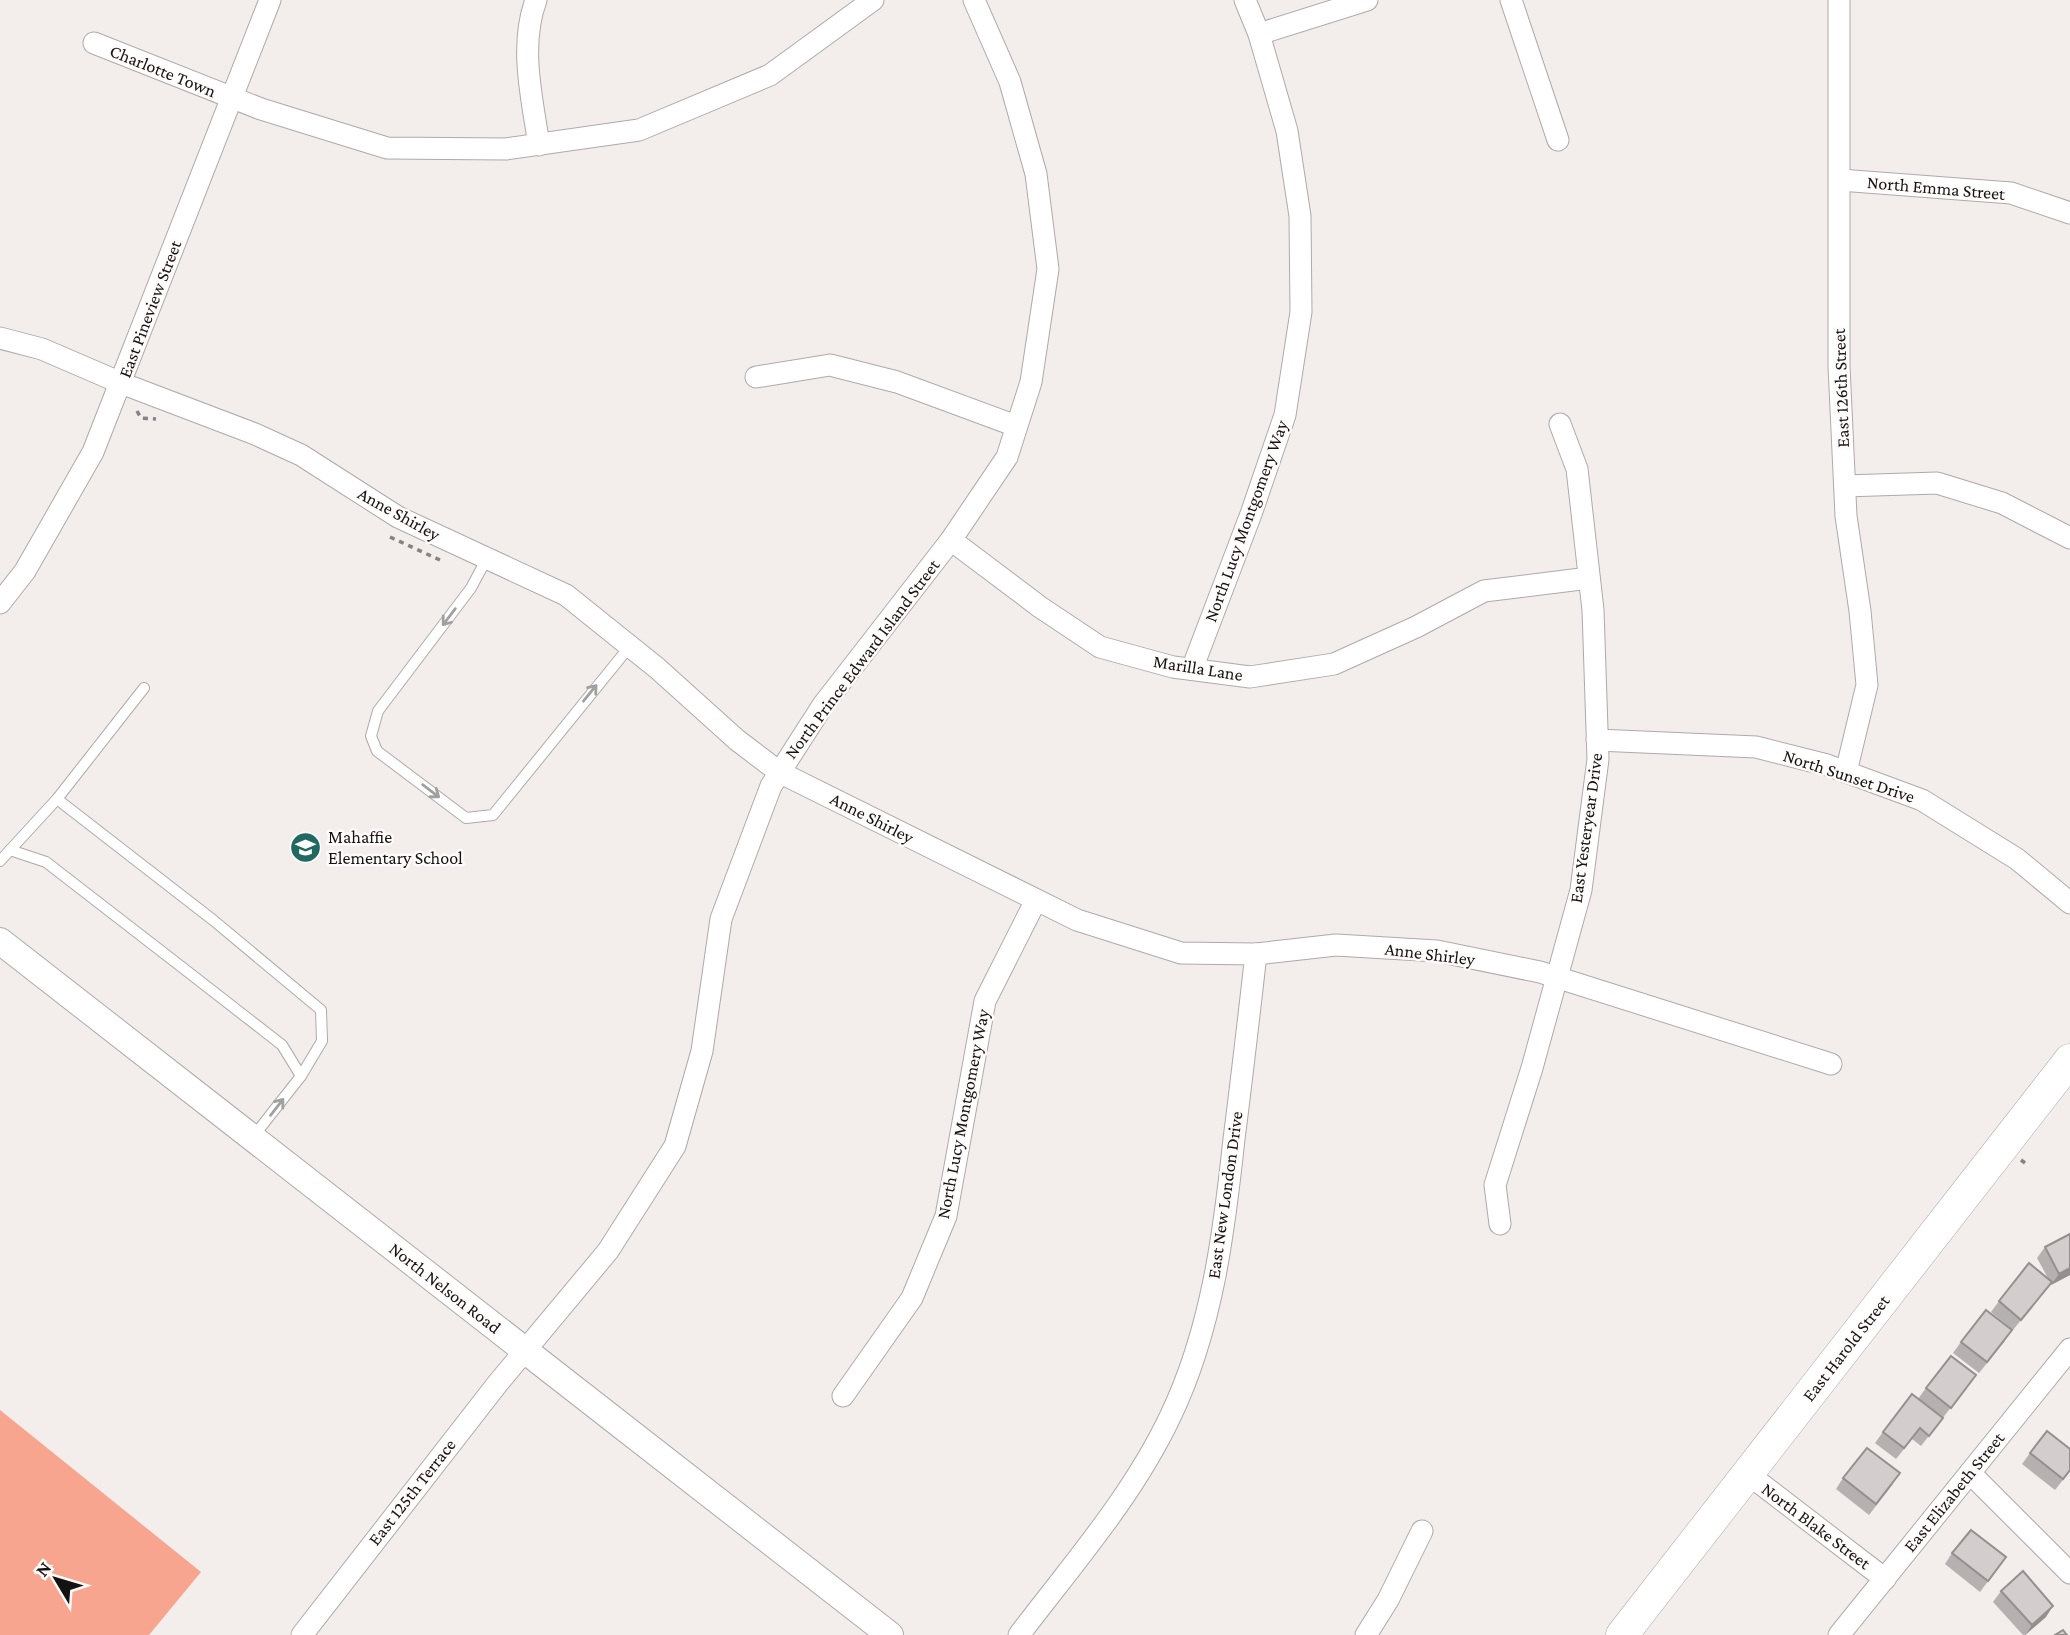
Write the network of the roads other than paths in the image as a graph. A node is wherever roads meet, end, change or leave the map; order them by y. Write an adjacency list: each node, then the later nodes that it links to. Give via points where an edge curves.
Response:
1 (270, 0): 11 (street, East Pineview Street)
2 (536, 0): 13 (street, via 528,69)
3 (873, 0): 13 (street, Charlotte Town, via 770,75 639,130)
4 (974, 0): 20 (street, North Prince Edward Island Street, via 1018,108 1036,174 1048,269 1031,382)
5 (1245, 0): 9 (street, North Lucy Montgomery Way)
6 (1367, 0): 9 (street)
7 (1511, 0): 12 (street)
8 (1839, 0): 14 (street, East 126th Street)
9 (1259, 34): 28 (street, North Lucy Montgomery Way, via 1287,131 1300,216 1301,312 1285,415)
10 (94, 43): 11 (street, Charlotte Town)
11 (232, 98): 13 (street, Charlotte Town, via 387,148); 18 (street, East Pineview Street)
12 (1558, 140)
13 (539, 145)
14 (1840, 180): 15 (street, North Emma Street, via 2011,194); 21 (street, East 126th Street, via 1839,366)
15 (2070, 213)
16 (0, 338): 18 (street, Anne Shirley, via 42,349)
17 (756, 377): 20 (street, via 830,365 897,382)
18 (121, 383): 24 (street, Anne Shirley, via 301,455 398,517); 26 (street, East Pineview Street, via 93,452 25,571)
19 (1560, 424): 25 (street, East Yesteryear Drive, via 1577,469)
20 (1016, 426): 23 (street, North Prince Edward Island Street, via 1007,457)
21 (1845, 486): 22 (street, via 1937,483 2002,503); 32 (street, East 126th Street, via 1867,685)
22 (2070, 538)
23 (951, 540): 28 (street, Marilla Lane, via 1100,647); 31 (street, North Prince Edward Island Street, via 823,705)
24 (486, 559): 27 (street, Anne Shirley, via 566,595); 27 (lane, one-way to 27, via 471,588 378,710 371,736 377,751 466,818 493,815)
25 (1589, 578): 28 (street, Marilla Lane, via 1484,591 1334,664 1251,677); 30 (street, East Yesteryear Drive)
26 (0, 603)
27 (630, 646): 31 (street, Anne Shirley)
28 (1192, 669)
29 (144, 688): 33 (lane)
30 (1597, 740): 32 (street, North Sunset Drive, via 1756,747); 40 (street, East Yesteryear Drive, via 1581,890)
31 (779, 772): 36 (street, Anne Shirley); 47 (street, North Prince Edward Island Street, via 721,919 702,1051 675,1146 608,1251)
32 (1846, 772): 37 (street, North Sunset Drive, via 1922,800 2017,859)
33 (57, 799): 34 (lane); 43 (lane, via 214,920 321,1010 322,1041)
34 (10, 850): 35 (lane); 43 (lane, via 46,862 183,968 282,1045)
35 (0, 861)
36 (1036, 900): 39 (street, Anne Shirley, via 1077,920 1181,953); 48 (street, North Lucy Montgomery Way, via 985,1001 946,1216 912,1298)
37 (2070, 902)
38 (0, 941): 44 (street, North Nelson Road)
39 (1256, 954): 40 (street, Anne Shirley, via 1336,945 1437,951); 56 (street, East New London Drive, via 1224,1228 1202,1331 1185,1383 1124,1497)
40 (1557, 977): 42 (street, Anne Shirley); 45 (street, East Yesteryear Drive, via 1495,1185)
41 (2070, 1060): 50 (main road, East Harold Street)
42 (1831, 1064)
43 (301, 1076): 44 (lane, one-way to 43)
44 (252, 1138): 47 (street, North Nelson Road)
45 (1500, 1224)
46 (2070, 1349): 49 (street, East Elizabeth Street)
47 (524, 1351): 54 (street, East 125th Terrace); 55 (street, North Nelson Road)
48 (843, 1395)
49 (1970, 1473): 52 (street); 53 (street, East Elizabeth Street)
50 (1748, 1474): 53 (street, North Blake Street); 58 (main road, East Harold Street)
51 (1422, 1531): 57 (street)
52 (2070, 1573)
53 (1885, 1579): 59 (street, East Elizabeth Street)
54 (302, 1635)
55 (890, 1635)
56 (1019, 1635)
57 (1366, 1635)
58 (1622, 1635)
59 (1839, 1635)

